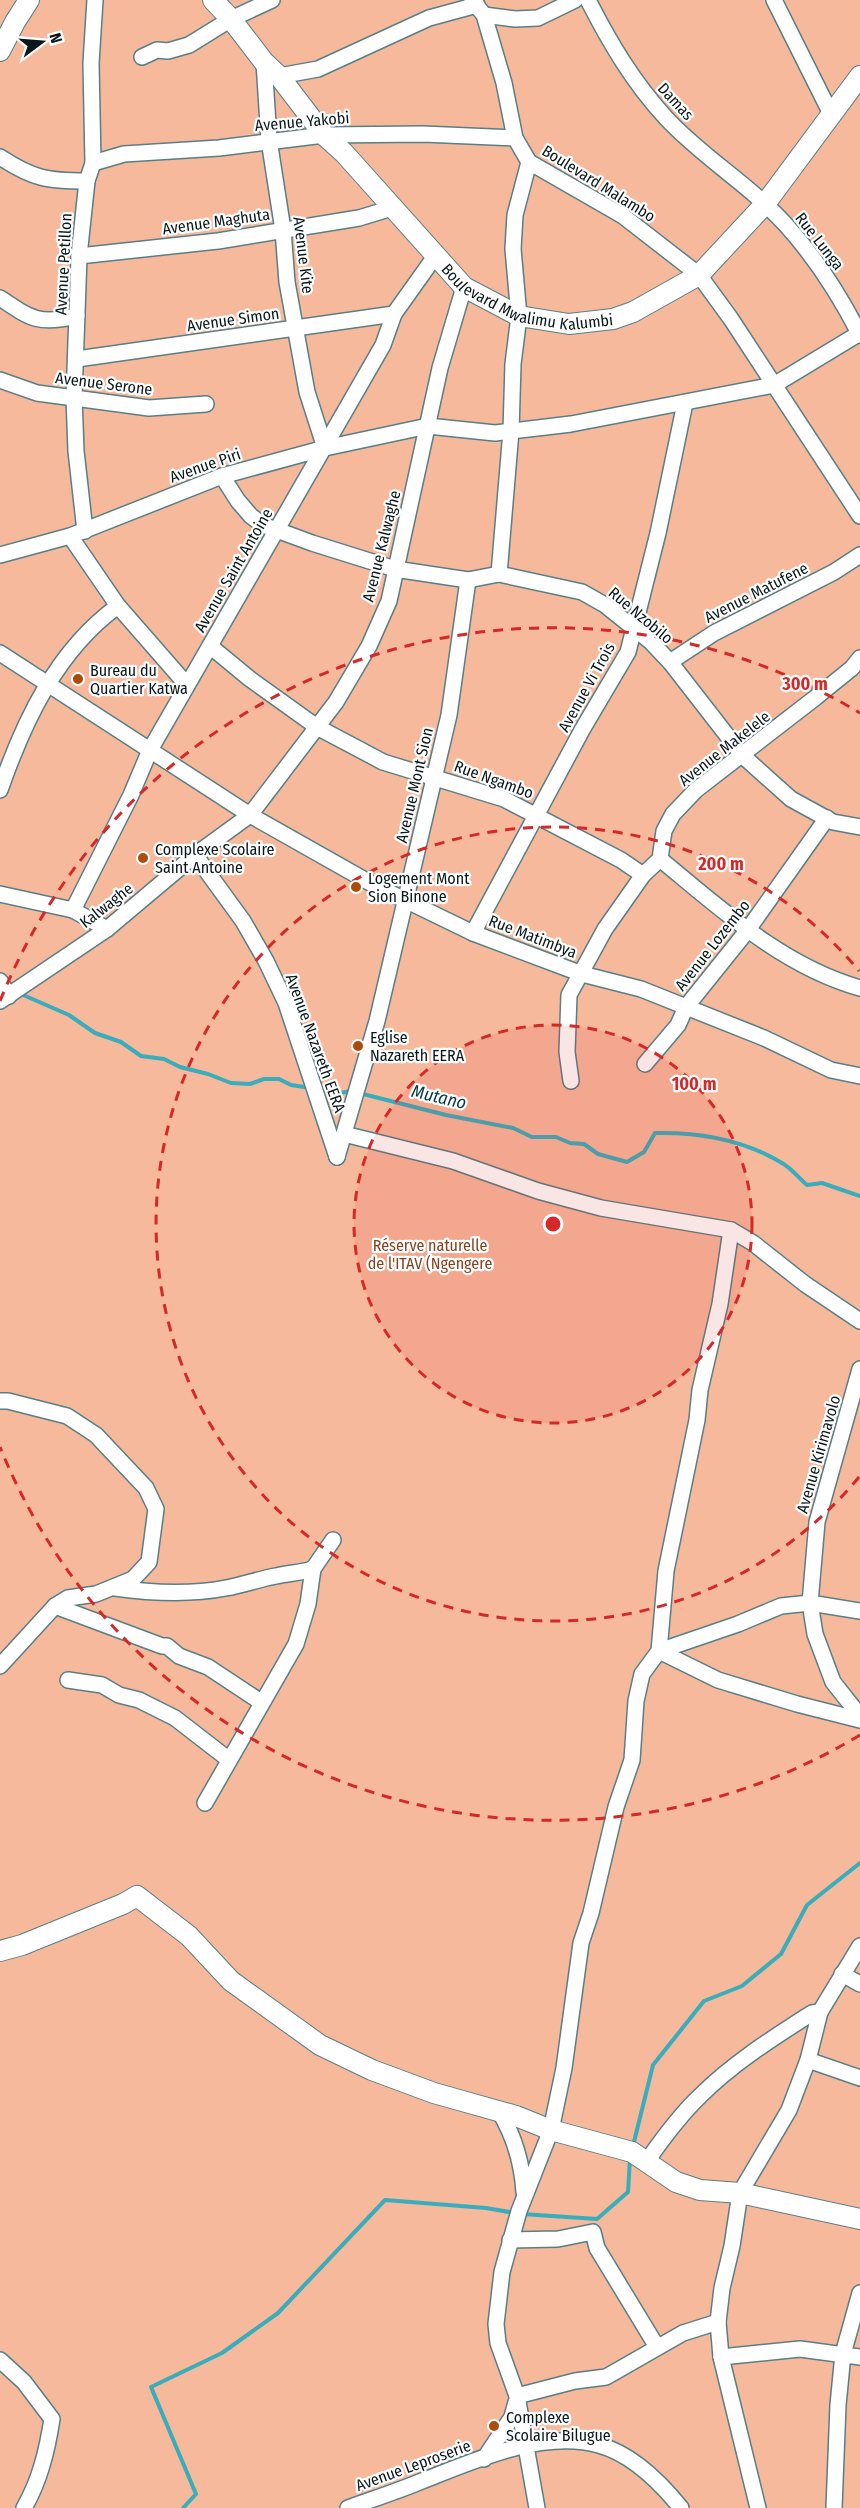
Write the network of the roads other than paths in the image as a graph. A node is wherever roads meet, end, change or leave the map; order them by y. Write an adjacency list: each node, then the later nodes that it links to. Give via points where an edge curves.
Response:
1 (29, 0): 10 (street)
2 (95, 0): 21 (street, Avenue Petillon, via 91,63)
3 (213, 0): 9 (street, Boulevard Mwalimu Kalumbi)
4 (272, 0): 9 (street)
5 (575, 0): 8 (street, via 538,18 515,19)
6 (588, 0): 23 (street, Damas, via 613,50 652,101 688,140)
7 (774, 0): 15 (street)
8 (478, 7): 13 (street, via 429,18 318,69); 17 (street, Boulevard Malambo, via 504,83)
9 (231, 19): 11 (street, via 189,45 157,50); 12 (street, Boulevard Mwalimu Kalumbi)
10 (0, 51)
11 (142, 57)
12 (264, 62): 13 (street, Boulevard Mwalimu Kalumbi); 18 (street, Avenue Kite)
13 (279, 76): 16 (street, Boulevard Mwalimu Kalumbi)
14 (860, 76): 15 (street, Boulevard Mwalimu Kalumbi)
15 (831, 114): 23 (street, Boulevard Mwalimu Kalumbi)
16 (324, 135): 17 (street, Avenue Yakobi); 18 (street, Avenue Yakobi); 24 (street, Boulevard Mwalimu Kalumbi)
17 (515, 138): 20 (street, Boulevard Malambo)
18 (269, 140): 21 (street, Avenue Yakobi, via 219,148 124,154); 25 (street, Avenue Kite)
19 (0, 157): 22 (street, via 19,170 51,182)
20 (529, 162): 28 (street, Boulevard Malambo, via 623,216); 33 (street, via 515,215 513,249)
21 (93, 163): 22 (street, Avenue Petillon)
22 (87, 182): 26 (street, Avenue Petillon)
23 (765, 204): 28 (street, Boulevard Mwalimu Kalumbi); 35 (street, Rue Lunga, via 824,273)
24 (392, 208): 25 (street, Avenue Maghuta, via 359,218); 27 (street, Boulevard Mwalimu Kalumbi)
25 (283, 230): 26 (street, Avenue Maghuta, via 131,252); 34 (street, Avenue Kite, via 287,282)
26 (80, 255): 32 (street, Avenue Petillon)
27 (436, 255): 29 (street, Boulevard Mwalimu Kalumbi); 31 (street, Avenue Saint Antoine)
28 (699, 275): 33 (street, Boulevard Mwalimu Kalumbi, via 613,319 569,324); 38 (street, Boulevard Malambo)
29 (464, 287): 33 (street, Boulevard Mwalimu Kalumbi); 42 (street, Avenue Kalwaghe, via 450,328)
30 (0, 298): 32 (street, via 26,315 47,322)
31 (394, 314): 34 (street, Avenue Simon); 44 (street, Avenue Saint Antoine, via 383,345)
32 (77, 316): 36 (street, Avenue Petillon)
33 (519, 316): 43 (street)
34 (297, 328): 36 (street, Avenue Simon); 44 (street, Avenue Kite, via 307,392)
35 (860, 334): 38 (street, Avenue Piri)
36 (77, 359): 39 (street, Avenue Petillon)
37 (0, 380): 39 (street, Avenue Serone, via 37,393)
38 (774, 385): 41 (street, Avenue Piri); 46 (street, Boulevard Malambo)
39 (74, 398): 40 (street, Avenue Serone, via 149,408); 48 (street, Avenue Petillon)
40 (206, 404)
41 (685, 404): 43 (street, Avenue Piri); 55 (street, Avenue Vi Trois)
42 (428, 426): 43 (street, Avenue Piri); 44 (street, Avenue Piri); 51 (street, Avenue Kalwaghe)
43 (511, 431): 52 (street)
44 (325, 448): 45 (street, Avenue Piri); 47 (street, Avenue Saint Antoine)
45 (222, 476): 47 (street, Rue Nzobilo, via 251,516); 48 (street, Avenue Piri)
46 (860, 516)
47 (277, 531): 51 (street, Rue Nzobilo); 56 (street, Avenue Saint Antoine)
48 (77, 533): 49 (street, Avenue Piri); 54 (street, Avenue Petillon)
49 (0, 555)
50 (860, 555): 59 (street, Avenue Matufene, via 834,573 714,633)
51 (395, 569): 53 (street, Rue Nzobilo); 62 (street, Avenue Kalwaghe, via 388,601 369,646)
52 (499, 574): 53 (street, Rue Nzobilo); 55 (street, Rue Nzobilo, via 582,592 604,604)
53 (468, 580): 65 (street, Avenue Mont Sion, via 449,716)
54 (118, 606): 60 (street, via 80,639); 61 (street, Avenue Petillon)
55 (635, 630): 59 (street, Rue Nzobilo); 68 (street, Avenue Vi Trois, via 627,652)
56 (210, 646): 61 (street, Avenue Saint Antoine); 62 (street, Rue Ngambo)
57 (0, 654): 60 (street, Rue Matimbya)
58 (860, 658): 64 (street, Avenue Makelele)
59 (670, 662): 64 (street, Rue Nzobilo)
60 (48, 682): 63 (street, Rue Matimbya); 66 (street)
61 (187, 685): 63 (street, Avenue Saint Antoine)
62 (317, 727): 65 (street, Rue Ngambo, via 383,762); 67 (street, Avenue Kalwaghe)
63 (150, 750): 67 (street, Rue Matimbya); 76 (street, Avenue Saint Antoine)
64 (743, 756): 69 (street, Rue Nzobilo, via 791,799); 72 (street, Avenue Makelele, via 696,790 673,814 664,831)
65 (434, 777): 68 (street, Rue Ngambo, via 504,799); 75 (street, Avenue Mont Sion)
66 (0, 790)
67 (250, 815): 71 (street, Kalwaghe); 75 (street, Rue Matimbya)
68 (538, 815): 73 (street, Rue Ngambo); 79 (street, Avenue Vi Trois)
69 (827, 818): 70 (street, Rue Nzobilo); 78 (street, Avenue Lozembo)
70 (860, 827)
71 (195, 855): 77 (street, Kalwaghe); 89 (street, Avenue Nazareth EERA, via 243,921 286,1003)
72 (660, 859): 73 (street); 78 (street)
73 (643, 875): 80 (street, via 605,929)
74 (0, 894): 76 (street)
75 (405, 900): 79 (street, Rue Matimbya); 88 (street, Avenue Mont Sion, via 377,1021)
76 (73, 910): 77 (street)
77 (107, 929): 83 (street, Kalwaghe)
78 (747, 931): 82 (street, via 807,966); 84 (street, Avenue Lozembo)
79 (473, 933): 80 (street, Rue Matimbya)
80 (582, 974): 84 (street, Rue Matimbya, via 640,989); 87 (street, via 569,995 567,1053)
81 (0, 981): 83 (street)
82 (860, 988)
83 (4, 999)
84 (686, 1007): 85 (street, Avenue Lozembo, via 678,1025); 86 (street, Rue Matimbya, via 831,1070)
85 (645, 1064)
86 (860, 1076)
87 (571, 1081)
88 (344, 1134): 89 (street, Avenue Mont Sion); 90 (street, via 453,1161 601,1208)
89 (337, 1157)
90 (731, 1230): 91 (street); 100 (street, via 720,1304 666,1570)
91 (860, 1321)
92 (860, 1369): 97 (street, Avenue Kirimavolo, via 817,1522)
93 (0, 1401): 96 (street, via 67,1416 96,1435 146,1488 156,1509 149,1562 133,1579)
94 (333, 1540): 95 (street)
95 (312, 1569): 96 (street, via 198,1592); 103 (street, via 308,1604 296,1644)
96 (114, 1588): 98 (street, via 68,1598)
97 (810, 1603): 99 (street); 100 (street, via 781,1605); 104 (street, Avenue Kirimavolo, via 815,1634 833,1682)
98 (55, 1606): 101 (street); 103 (street, via 167,1646)
99 (860, 1611)
100 (659, 1651): 104 (street, via 718,1680); 115 (street, via 642,1674 632,1760 581,1944)
101 (0, 1666)
102 (68, 1680): 105 (street, via 102,1685 139,1700 175,1718)
103 (261, 1702): 105 (street)
104 (860, 1718)
105 (228, 1759): 106 (street)
106 (205, 1803)
107 (860, 1946): 109 (street)
108 (0, 1951): 114 (street, via 22,1946 137,1896 189,1936 231,1981 320,2045 423,2089)
109 (842, 1974): 110 (street); 111 (street)
110 (860, 1984)
111 (820, 2012): 112 (street); 116 (street, via 812,2013 726,2073 699,2096)
112 (808, 2060): 113 (street); 117 (street, via 789,2109)
113 (860, 2078)
114 (499, 2111): 115 (street); 118 (street, via 511,2130 522,2163)
115 (551, 2130): 116 (street); 118 (street)
116 (643, 2158): 117 (street, via 676,2182 700,2190)
117 (740, 2193): 119 (street); 122 (street)
118 (525, 2195): 120 (street)
119 (860, 2219)
120 (512, 2237): 123 (street, via 558,2239 593,2232 597,2248); 128 (street, via 502,2272 495,2324)
121 (860, 2293): 124 (street)
122 (718, 2322): 123 (street, via 683,2333); 125 (street)
123 (657, 2347): 128 (street, via 606,2377)
124 (843, 2354): 125 (street, via 800,2349); 126 (street); 136 (street)
125 (721, 2357): 135 (street)
126 (860, 2357)
127 (0, 2360): 131 (street, via 24,2382 52,2420 46,2456)
128 (517, 2396): 129 (street); 130 (street, via 512,2417)
129 (525, 2445): 130 (street, Avenue Leproserie); 133 (street); 134 (street, Avenue Leproserie, via 559,2440 615,2451 649,2474)
130 (484, 2459): 132 (street, Avenue Leproserie)
131 (24, 2508)
132 (348, 2508)
133 (537, 2508)
134 (681, 2508)
135 (758, 2508)
136 (834, 2508)

